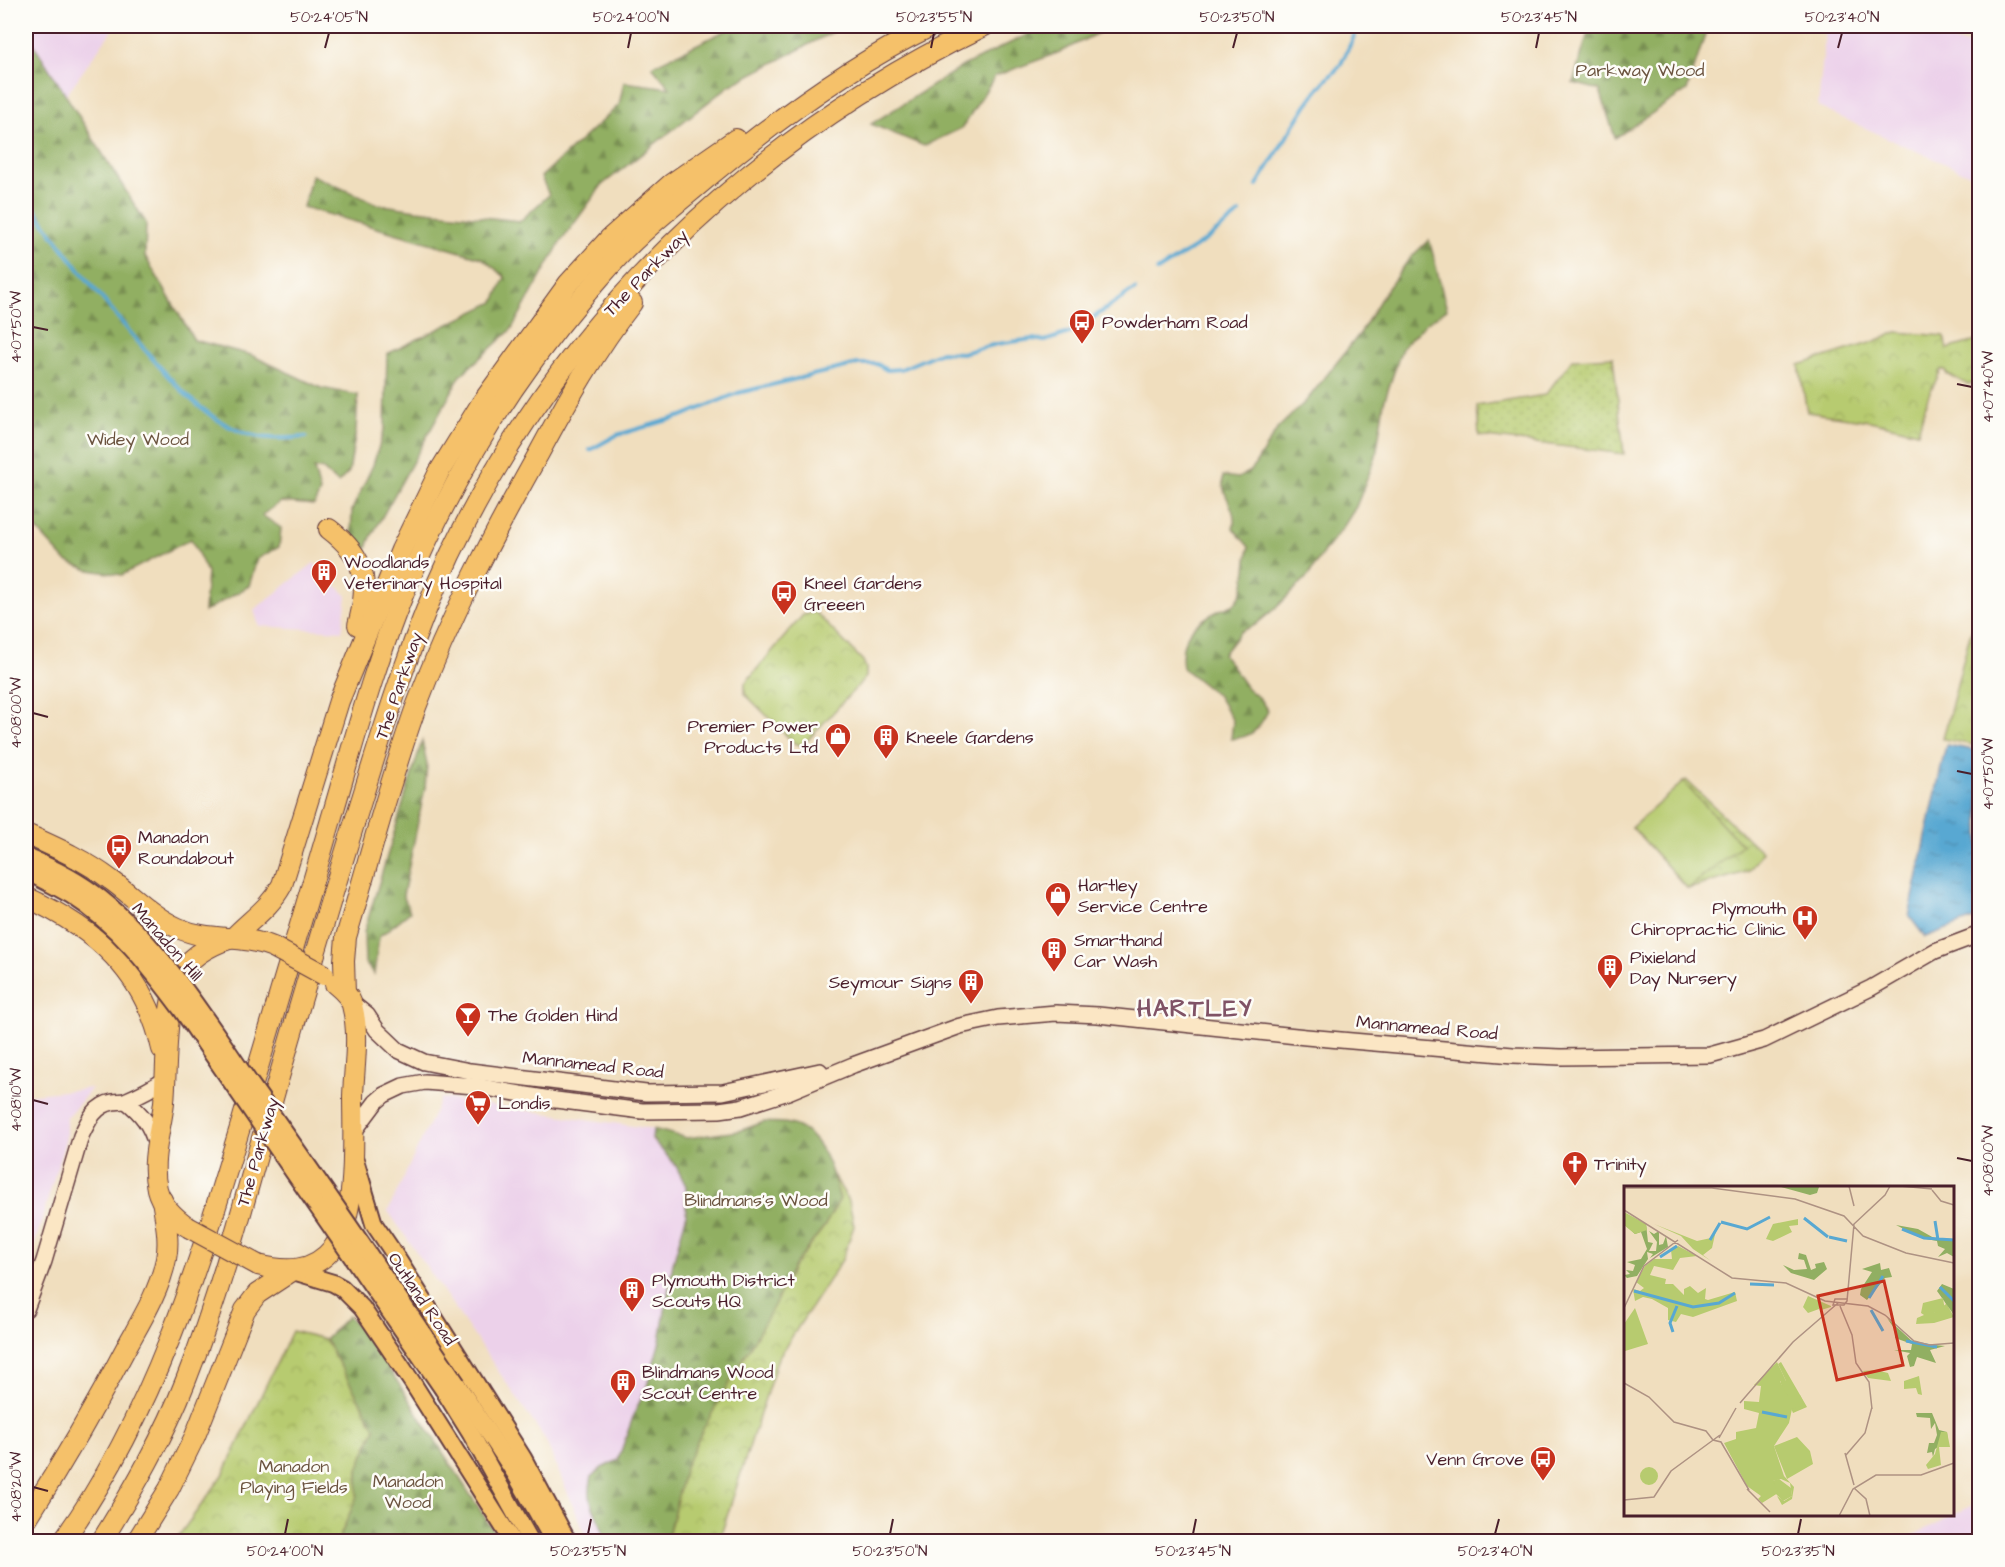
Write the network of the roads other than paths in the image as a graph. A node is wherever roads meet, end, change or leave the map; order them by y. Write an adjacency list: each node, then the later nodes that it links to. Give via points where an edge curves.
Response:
1 (931, 26): 3 (highway, The Parkway)
2 (984, 26): 4 (highway, The Parkway, via 883,79 826,116)
3 (901, 40): 6 (highway, via 839,69 671,184 610,238 568,284 481,404 439,472 396,560); 27 (highway, The Parkway, via 816,93 742,148 636,238 529,365 458,479 404,593 380,660 209,1231 176,1326 134,1420)
4 (718, 199): 13 (highway, via 689,241 632,303 590,362 516,493 450,624 416,709 346,937); 28 (highway, The Parkway, via 636,280 553,381 517,434 451,554 425,612 383,729 212,1310 158,1441)
5 (328, 529): 6 (highway, via 359,560 365,580 363,607)
6 (339, 701): 12 (highway, via 282,885 264,910)
7 (26, 834): 12 (highway, via 63,850 110,879 168,923 192,933)
8 (26, 856): 16 (main road, Manadon Hill, bridge, via 100,898 143,939 170,970)
9 (26, 872): 18 (main road, Manadon Hill, bridge, via 71,895 140,955)
10 (26, 897): 15 (highway, via 98,942 123,965 153,1015)
11 (1980, 934): 14 (main road, Mannamead Road, via 1935,951 1871,988 1764,1040 1710,1055 1513,1055 1056,1013 960,1026)
12 (232, 938): 13 (highway, bridge, via 273,946 324,975); 15 (highway, via 197,955 178,978 171,1006)
13 (348, 998): 14 (main road, Mannamead Road, via 398,1050 424,1062 473,1072 656,1093 723,1092); 19 (highway, via 356,1041)
14 (853, 1065): 19 (main road, Mannamead Road, via 788,1092 719,1110 642,1111 475,1086 414,1084 384,1095)
15 (166, 1073): 17 (main road, via 153,1088); 20 (highway)
16 (251, 1084): 25 (main road, Outland Road, bridge)
17 (126, 1101): 20 (main road, via 148,1123); 24 (main road, via 104,1104 94,1112 81,1136)
18 (244, 1103): 25 (main road, Outland Road, bridge)
19 (355, 1130): 21 (highway)
20 (156, 1148): 22 (highway, via 155,1179)
21 (353, 1153): 23 (highway, via 349,1200 338,1240 326,1256); 33 (main road, via 374,1224 523,1458)
22 (162, 1200): 23 (highway, bridge, via 188,1227 258,1265); 26 (highway, via 167,1257 150,1304)
23 (293, 1271): 29 (highway, via 257,1294 245,1310 195,1436 169,1489); 30 (main road, via 333,1283 362,1308)
24 (26, 1309)
25 (450, 1387): 31 (main road, Outland Road, via 471,1434); 32 (main road, Outland Road, via 516,1475)
26 (26, 1520)
27 (62, 1542)
28 (101, 1542)
29 (136, 1542)
30 (513, 1542)
31 (531, 1542)
32 (554, 1542)
33 (568, 1542)

